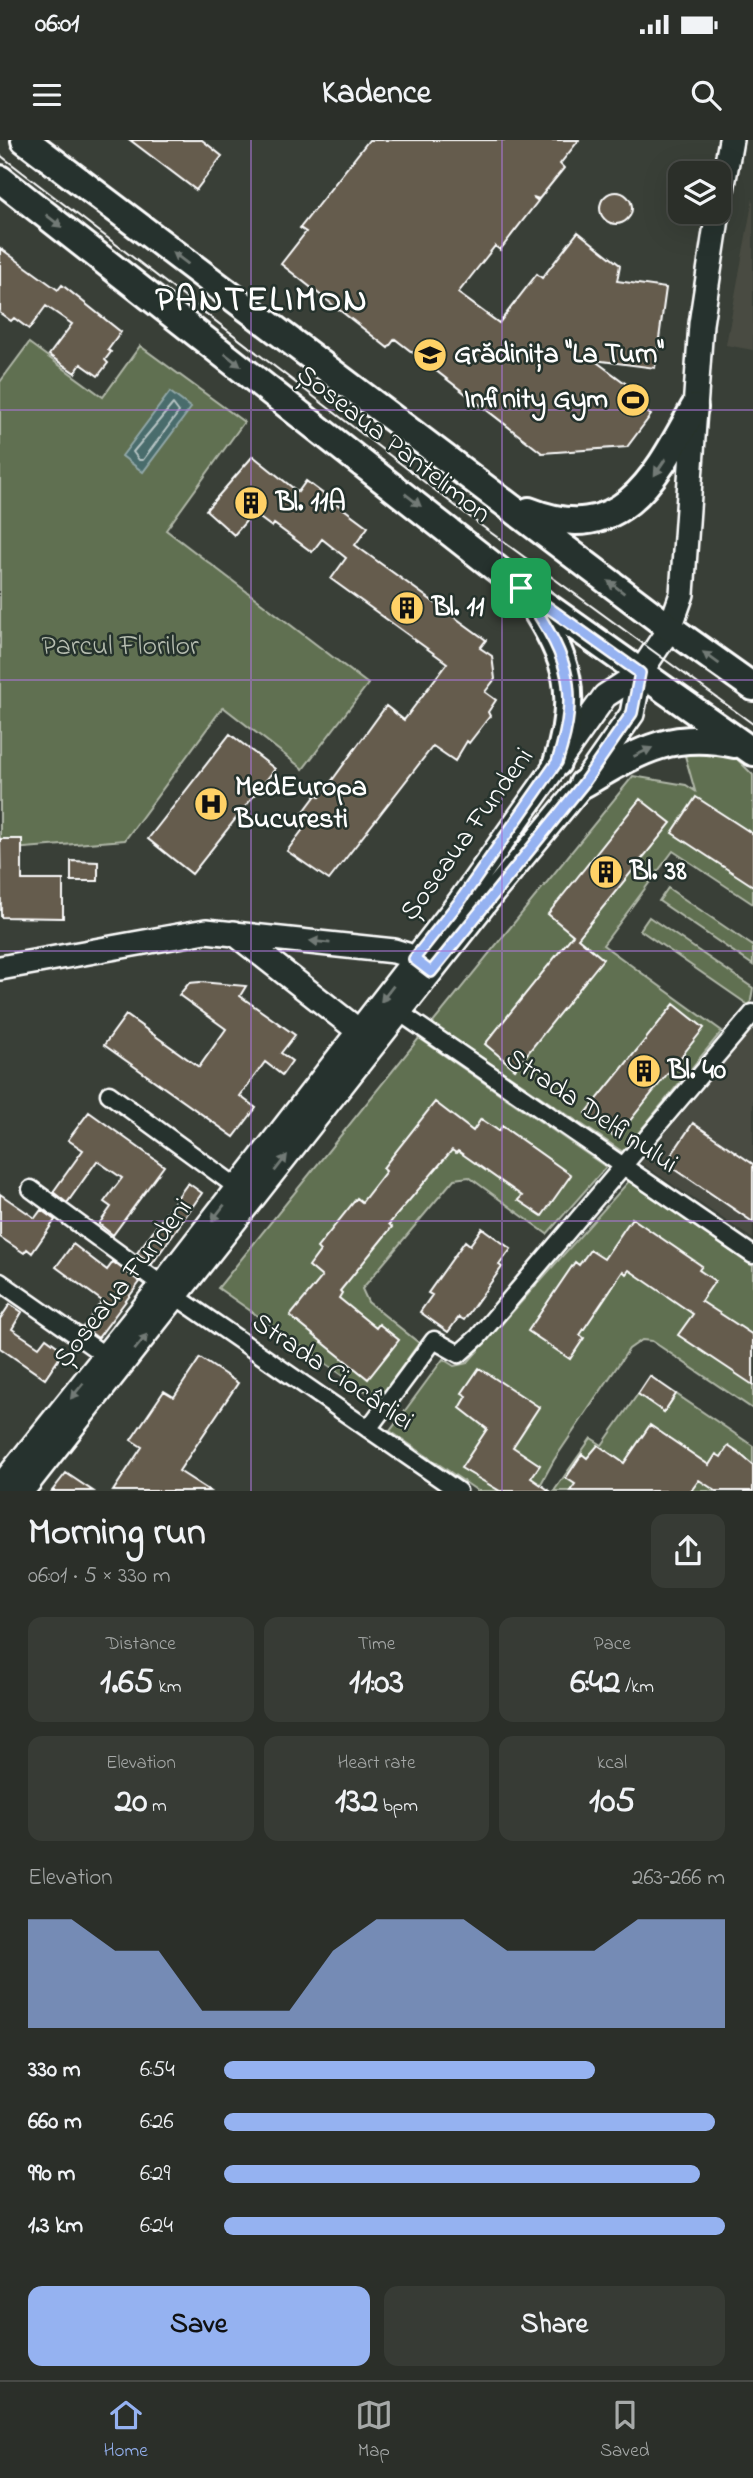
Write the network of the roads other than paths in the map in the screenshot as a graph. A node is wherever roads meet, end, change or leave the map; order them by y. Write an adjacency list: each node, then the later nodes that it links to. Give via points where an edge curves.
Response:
1 (25, 140): 7 (main road, Șoseaua Pantelimon, one-way to 1)
2 (731, 140): 3 (main road)
3 (727, 161)
4 (0, 179): 8 (main road, Șoseaua Pantelimon, one-way to 8)
5 (717, 224): 6 (main road)
6 (694, 408): 7 (main road, one-way to 7, via 654,476 617,511 594,520 556,521); 9 (main road, via 684,574 680,605)
7 (505, 502): 9 (main road, Șoseaua Pantelimon, one-way to 7)
8 (521, 588): 10 (main road, Șoseaua Pantelimon); 13 (main road, via 567,670 569,716)
9 (670, 628): 10 (main road); 11 (main road, Șoseaua Pantelimon, one-way to 9)
10 (640, 673): 12 (main road, Șoseaua Pantelimon); 13 (main road, Șoseaua Fundeni, via 605,696); 14 (main road, Șoseaua Fundeni, via 632,713)
11 (753, 687)
12 (748, 749): 14 (main road, one-way to 12, via 672,740 695,738)
13 (557, 762): 16 (main road, Șoseaua Fundeni, via 473,883)
14 (583, 784): 16 (main road, Șoseaua Fundeni)
15 (234, 933): 16 (main road, one-way to 15, via 394,951); 17 (main road, via 174,934); 20 (main road)
16 (423, 966): 18 (main road, Șoseaua Fundeni); 20 (main road, Șoseaua Fundeni, one-way to 20)
17 (0, 968)
18 (399, 1012): 20 (main road, Șoseaua Fundeni); 22 (street, Strada Delfinului)
19 (753, 1013): 22 (street)
20 (366, 1037): 23 (main road, Șoseaua Fundeni); 27 (main road, Șoseaua Fundeni, one-way to 20)
21 (109, 1094): 23 (street)
22 (624, 1167): 25 (street, Strada Delfinului); 29 (street, via 466,1350 459,1354 434,1340)
23 (238, 1188): 27 (main road, Șoseaua Fundeni, one-way to 27)
24 (31, 1189): 27 (street, Strada Ciocârliei)
25 (753, 1255)
26 (0, 1282): 28 (street)
27 (169, 1291): 28 (main road, Șoseaua Fundeni); 29 (street, Strada Ciocârliei)
28 (113, 1362): 30 (main road, Șoseaua Fundeni, one-way to 30); 31 (main road, Șoseaua Fundeni)
29 (368, 1429): 32 (street, Strada Ciocârliei)
30 (0, 1487)
31 (22, 1491)
32 (458, 1491)

